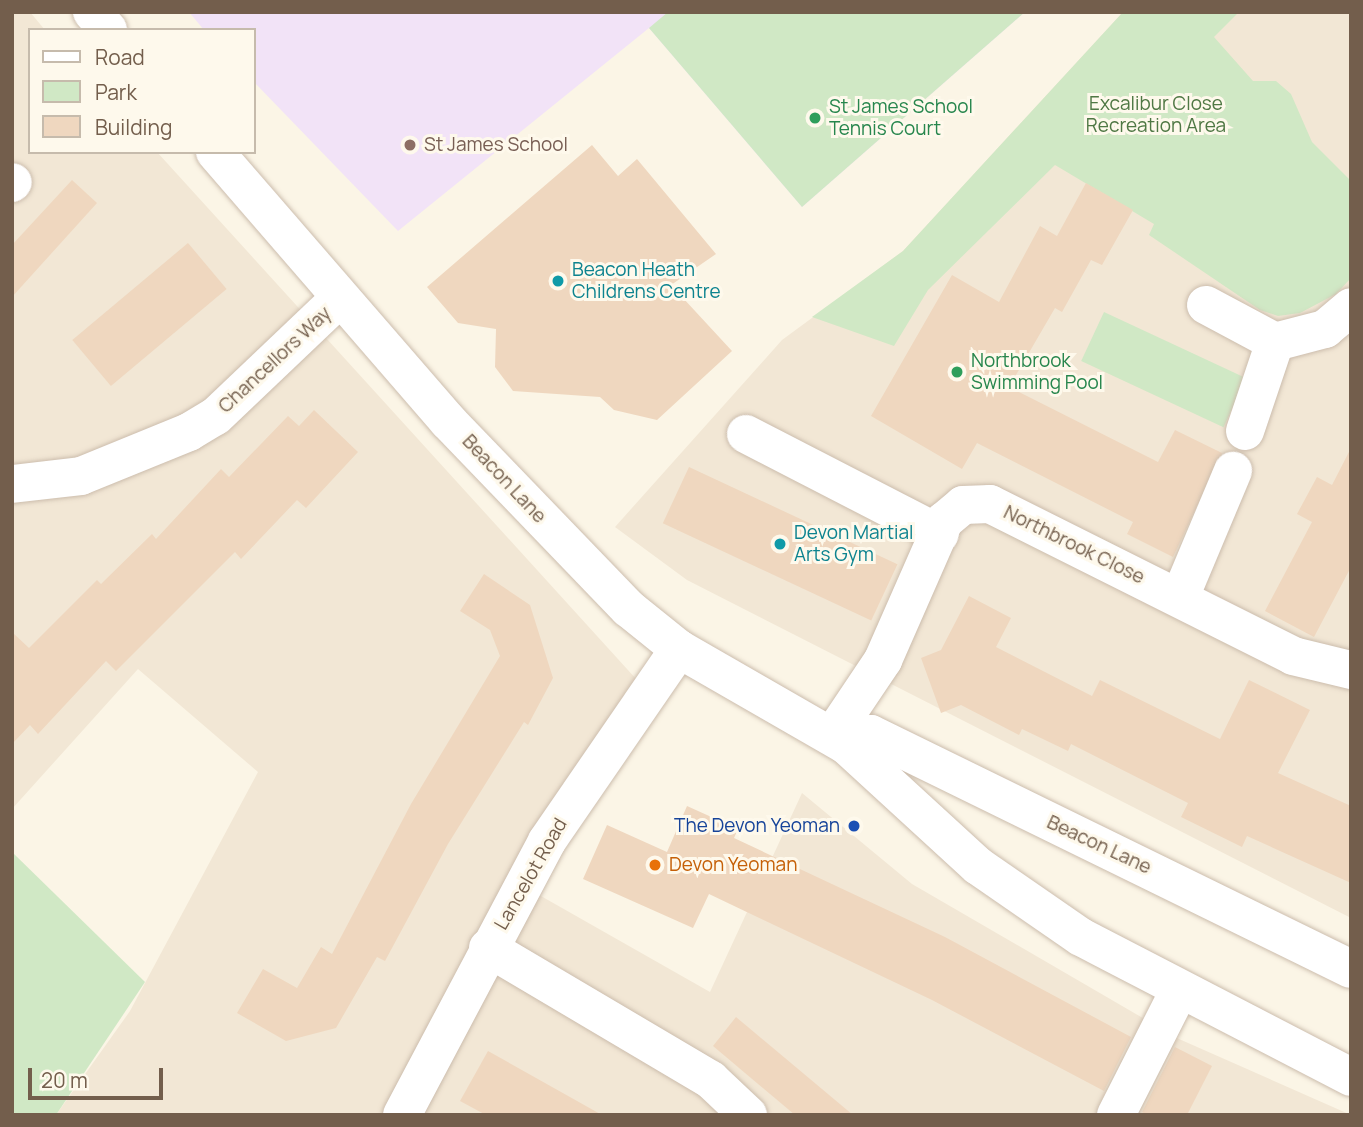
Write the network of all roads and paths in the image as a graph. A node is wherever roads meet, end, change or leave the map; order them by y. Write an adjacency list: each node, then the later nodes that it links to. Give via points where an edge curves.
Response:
1 (92, 12): 2 (street)
2 (106, 28)
3 (217, 154): 4 (street, Beacon Lane)
4 (340, 299): 11 (street, Chancellors Way, via 207,421 113,465); 14 (street, Beacon Lane, via 577,556)
5 (1206, 305): 7 (street)
6 (1351, 307): 7 (street, via 1325,329)
7 (1275, 342): 8 (street)
8 (1245, 431)
9 (746, 434): 12 (street)
10 (1233, 471): 13 (street)
11 (15, 493)
12 (940, 534): 13 (street, Northbrook Close, via 944,521 963,505 989,504); 16 (street, Northbrook Close, via 883,660)
13 (1180, 597): 15 (street, Northbrook Close, via 1293,656)
14 (679, 649): 16 (street, Beacon Lane); 17 (street, Lancelot Road, via 547,842)
15 (1351, 670)
16 (839, 740): 18 (street, Beacon Lane, via 871,734); 19 (street, Beacon Lane, via 978,866 1081,937)
17 (488, 948): 21 (street, Lancelot Road); 22 (street, via 711,1080)
18 (1351, 969)
19 (1180, 989): 20 (street, Beacon Lane); 23 (street)
20 (1351, 1077)
21 (405, 1114)
22 (748, 1115)
23 (1116, 1115)

